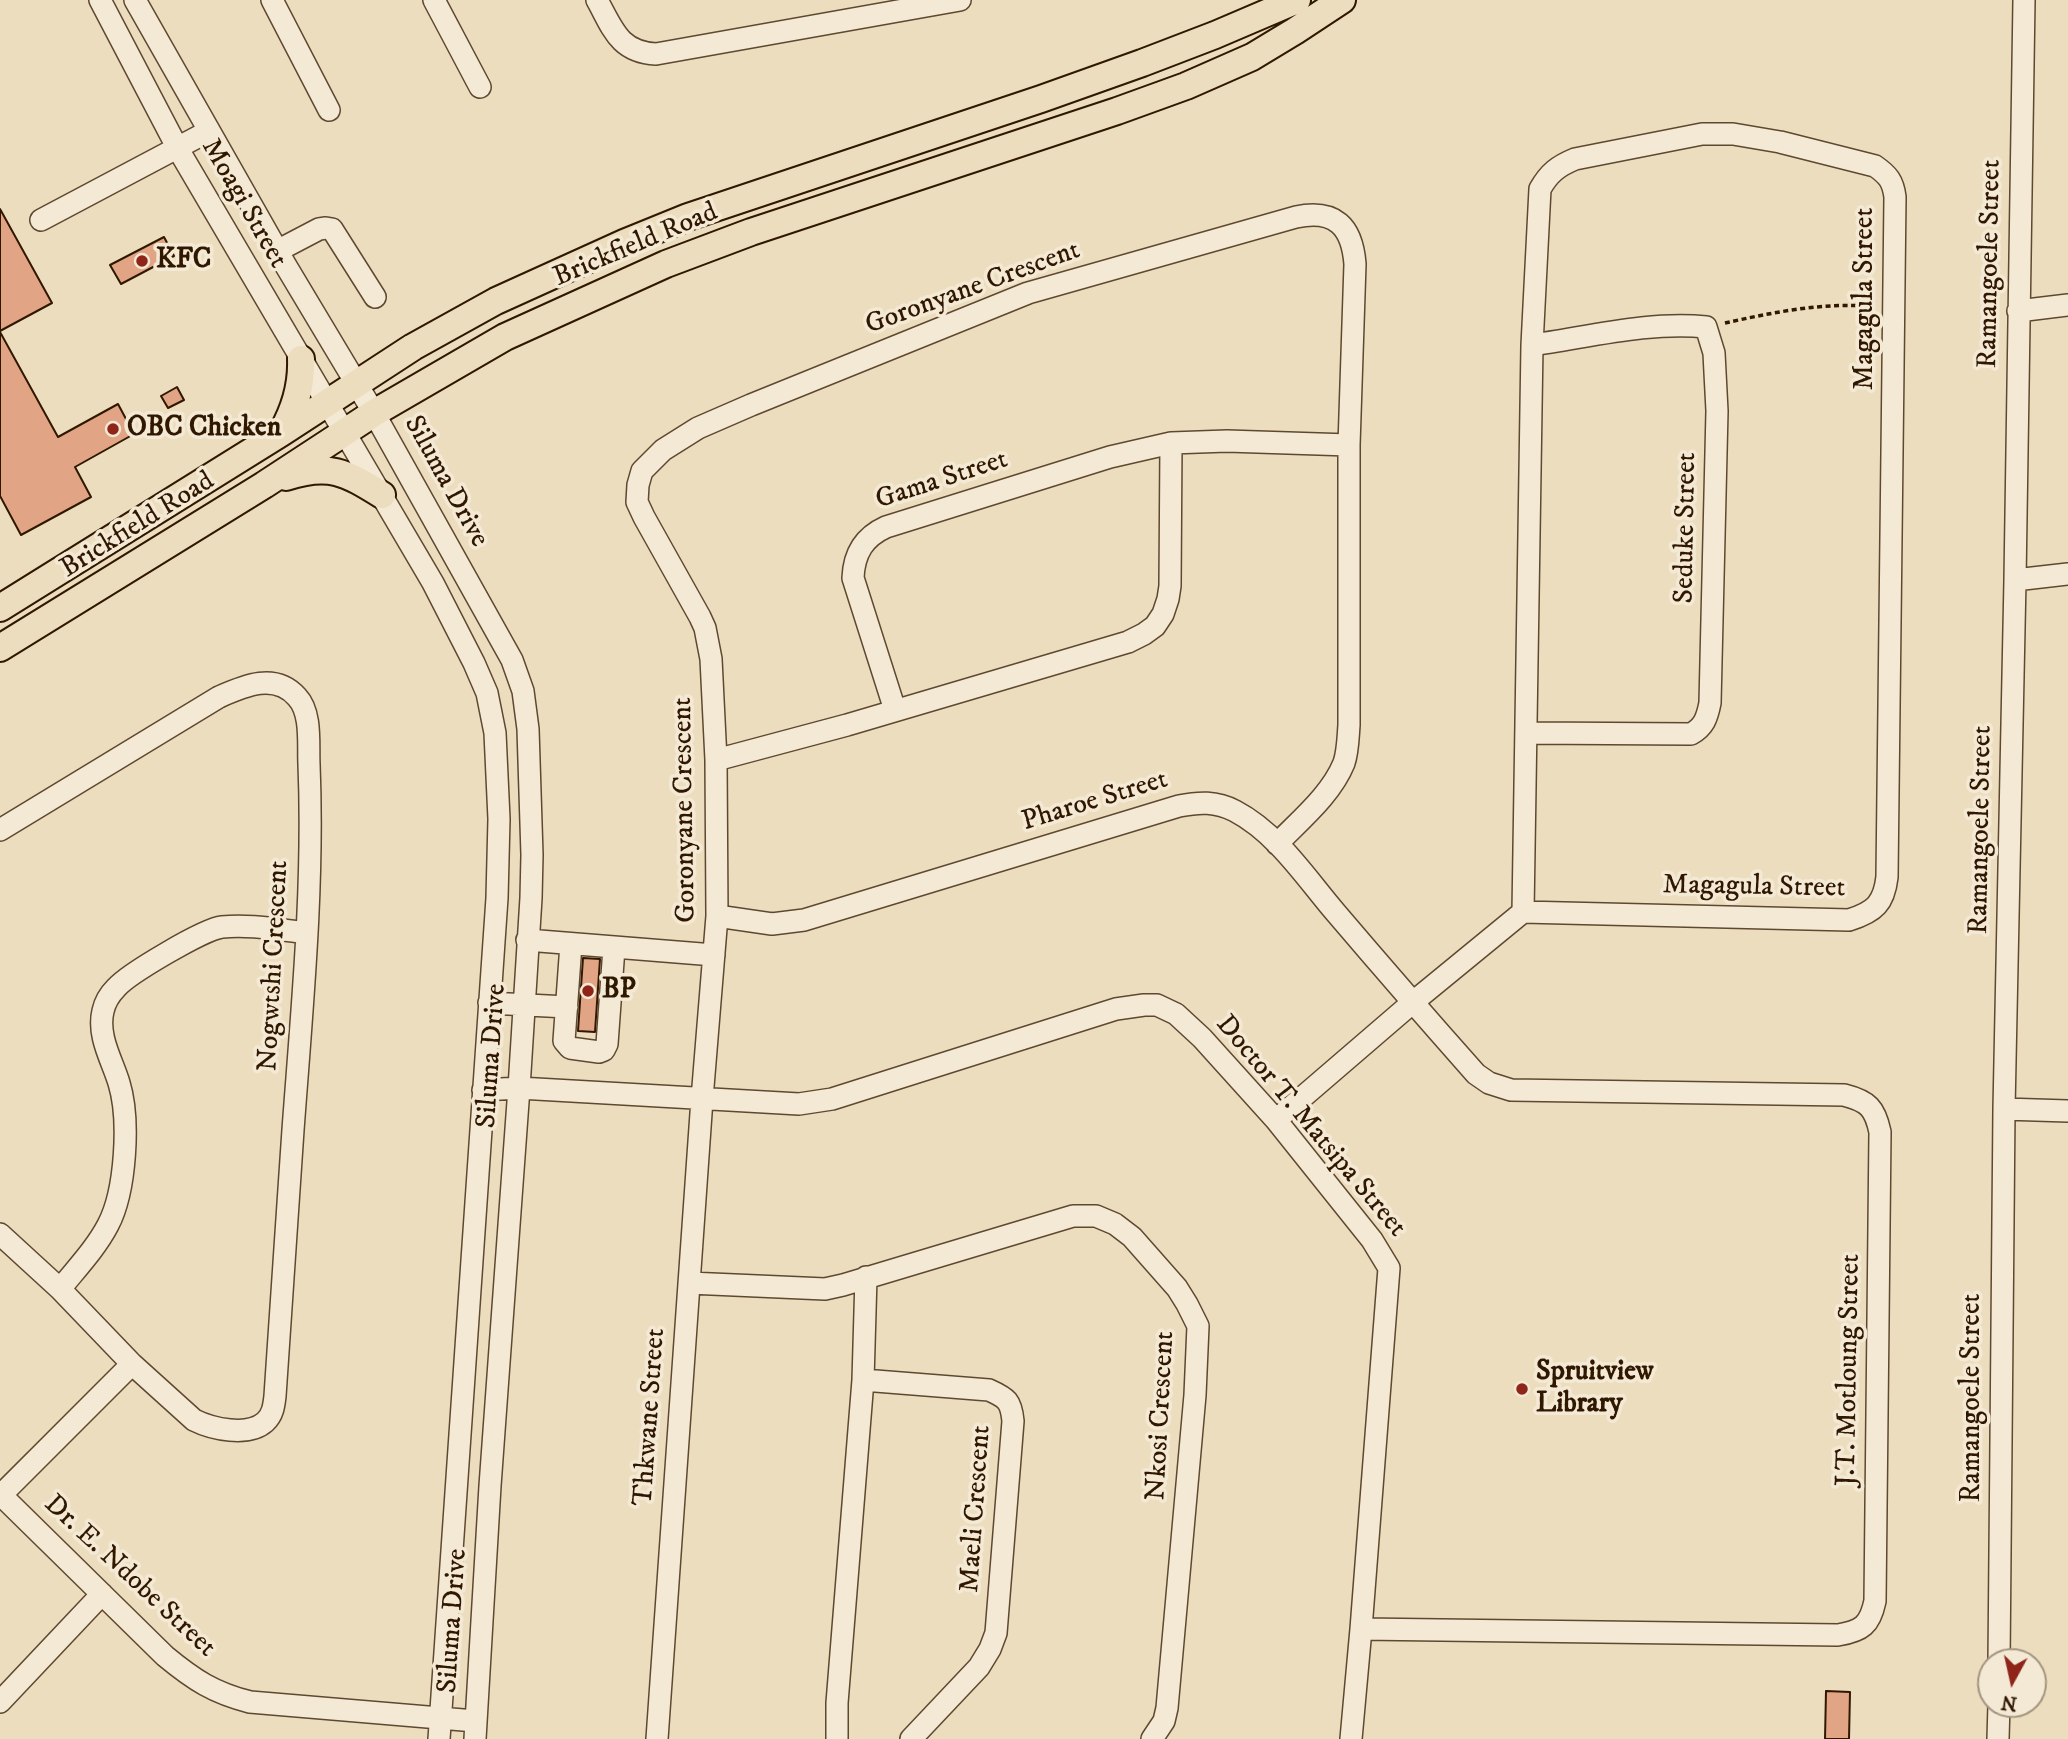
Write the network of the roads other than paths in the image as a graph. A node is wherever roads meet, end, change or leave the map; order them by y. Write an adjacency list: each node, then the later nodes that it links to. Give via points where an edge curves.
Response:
1 (100, 0): 13 (street, Moagi Street)
2 (135, 0): 12 (street, Moagi Street)
3 (272, 0): 11 (street)
4 (434, 0): 10 (street)
5 (597, 0): 6 (street, via 618,39 629,48 656,54)
6 (960, 0)
7 (1297, 0): 21 (main road, Brickfield Road, via 1129,68 688,217 624,243 496,301)
8 (1342, 0): 23 (main road, Brickfield Road, via 1252,57 1186,86 666,264 505,337)
9 (2024, 0): 18 (street, Ramangoele Street)
10 (480, 87)
11 (329, 110)
12 (209, 131): 13 (street); 15 (street, Moagi Street)
13 (178, 149): 14 (street); 20 (street, Moagi Street)
14 (41, 220)
15 (277, 251): 16 (street, via 319,229 332,229); 21 (street, Moagi Street)
16 (375, 297)
17 (2068, 305): 18 (street)
18 (2018, 311): 31 (street, Ramangoele Street)
19 (1532, 345): 35 (street, Magagula Street); 35 (street, Seduke Street, via 1661,326 1706,327 1714,353 1717,411 1706,719 1691,734); 39 (street, Magagula Street, via 1540,189 1556,168 1575,159 1702,134 1733,134 1865,163 1887,175 1894,186 1887,877 1881,900 1868,913 1849,919)
20 (301, 359): 22 (street, Moagi Street); 24 (main road, via 295,408)
21 (356, 384): 22 (main road, Brickfield Road); 23 (street, Moagi Street)
22 (327, 403): 24 (main road, Brickfield Road); 25 (street, Moagi Street)
23 (374, 413): 25 (main road, Brickfield Road); 42 (street, Siluma Drive, via 512,660 523,691 531,779)
24 (281, 433): 32 (main road, Brickfield Road)
25 (345, 433): 28 (main road, Brickfield Road); 29 (street, Siluma Drive)
26 (1171, 443): 27 (street, Gama Street); 34 (street, via 1170,586 1155,626 1128,642); 34 (street, Gama Street, via 1110,457 874,533 858,553 853,578)
27 (1349, 445): 36 (street, Goronyane Crescent, via 1354,248 1343,227 1318,214 1028,293 698,428 642,471 637,502 705,628); 38 (street, Goronyane Crescent, via 1347,751 1329,788)
28 (264, 485): 29 (main road, via 302,472 335,471); 33 (main road, Brickfield Road)
29 (382, 495): 46 (street, Siluma Drive, via 474,663 492,710 499,841)
30 (2068, 574): 31 (street)
31 (2015, 580): 53 (street, Ramangoele Street)
32 (0, 608)
33 (0, 648)
34 (895, 710): 36 (street)
35 (1526, 733): 39 (street, Magagula Street)
36 (716, 760): 40 (street, Goronyane Crescent)
37 (0, 830): 41 (street, Nogwtshi Crescent, via 219,696 255,683 284,686 298,697 307,728 311,820)
38 (1277, 844): 40 (street, Pharoe Street, via 1235,811 1196,802 804,920 772,923); 47 (street, Pharoe Street)
39 (1523, 912): 47 (street)
40 (717, 916): 45 (street, Goronyane Crescent)
41 (307, 933): 59 (street, via 218,927 128,977 107,999 104,1042 125,1118 118,1196 98,1242); 60 (street, Nogwtshi Crescent, via 273,1411 256,1427 206,1426)
42 (527, 940): 43 (street); 48 (street, Siluma Drive)
43 (571, 944): 44 (street); 49 (street)
44 (614, 948): 45 (street); 49 (street, via 604,1050 567,1046)
45 (714, 955): 52 (street, Goronyane Crescent)
46 (489, 1003): 48 (street); 51 (street, Siluma Drive)
47 (1412, 1003): 55 (street); 64 (street, J.T. Motloung Street, via 1476,1074 1503,1089 1844,1095 1858,1099 1876,1114 1880,1132 1875,1601 1861,1628 1838,1635)
48 (524, 1004): 49 (street); 50 (street, Siluma Drive)
49 (567, 1007)
50 (519, 1088): 51 (street, Doctor T. Matsipa Street); 52 (street, Doctor T. Matsipa Street); 69 (street, Siluma Drive)
51 (483, 1090): 68 (street, Siluma Drive)
52 (702, 1099): 55 (street, Doctor T. Matsipa Street, via 814,1103 1116,1009 1157,1005 1176,1014 1202,1038); 58 (street, Thkwane Street)
53 (2004, 1109): 54 (street); 65 (street, Ramangoele Street)
54 (2068, 1111)
55 (1276, 1120): 64 (street, Doctor T. Matsipa Street, via 1389,1268)
56 (0, 1234): 59 (street, Nogwtshi Crescent)
57 (866, 1278): 58 (street, Nkosi Crescent, via 825,1289); 61 (street); 73 (street, Nkosi Crescent, via 1037,1226 1090,1215 1115,1224 1132,1237 1187,1304 1198,1326 1196,1386 1167,1708)
58 (689, 1283): 70 (street, Thkwane Street)
59 (60, 1289): 60 (street, Nogwtshi Crescent)
60 (132, 1364): 62 (street)
61 (863, 1380): 71 (street); 72 (street, Maeli Crescent, via 989,1390 1012,1408 996,1633 979,1667)
62 (1, 1494): 63 (street, Dr. E. Ndobe Street)
63 (102, 1594): 66 (street); 68 (street, Dr. E. Ndobe Street, via 192,1678 230,1697)
64 (1361, 1629): 74 (street, Doctor T. Matsipa Street)
65 (1999, 1648)
66 (0, 1702)
67 (1999, 1718): 75 (street)
68 (440, 1729): 69 (street, Dr. E. Ndobe Street)
69 (475, 1730)
70 (657, 1739)
71 (837, 1739)
72 (911, 1739)
73 (1152, 1739)
74 (1351, 1739)
75 (1998, 1739)

